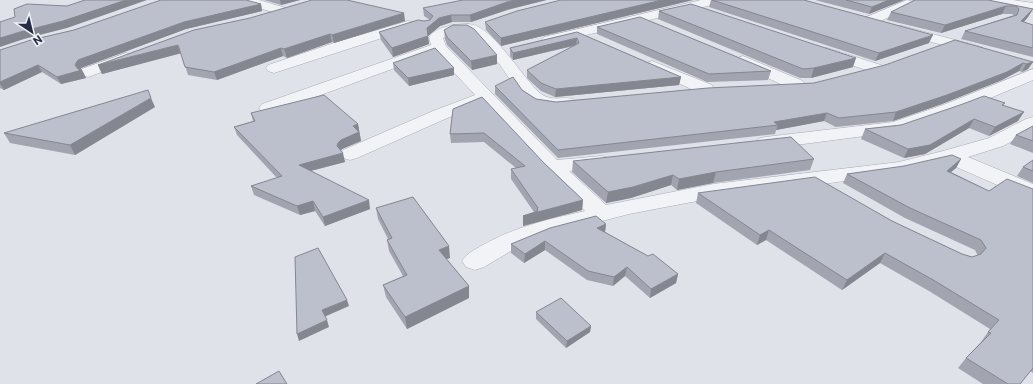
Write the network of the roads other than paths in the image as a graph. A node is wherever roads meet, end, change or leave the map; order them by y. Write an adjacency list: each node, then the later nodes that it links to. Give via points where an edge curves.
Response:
1 (246, 0): 9 (street, via 288,10)
2 (716, 0): 5 (street)
3 (990, 0): 6 (street)
4 (907, 4): 12 (street)
5 (690, 6): 8 (street); 11 (street)
6 (1033, 7)
7 (399, 12): 27 (street, via 422,21)
8 (712, 14)
9 (261, 17)
10 (854, 17): 12 (street)
11 (639, 18): 14 (street); 15 (street)
12 (869, 21): 16 (street)
13 (429, 26): 17 (street)
14 (660, 27)
15 (578, 33): 18 (street); 19 (street)
16 (950, 38): 21 (street); 23 (street)
17 (442, 39): 32 (street); 33 (street, via 463,27 479,26 480,33 504,51 529,93 543,102); 34 (street, via 416,54)
18 (600, 42)
19 (534, 43)
20 (816, 49): 29 (street, via 882,66)
21 (987, 52)
22 (138, 53): 28 (street)
23 (920, 53)
24 (729, 56): 30 (street, via 804,84)
25 (642, 61): 31 (street, via 714,89)
26 (1030, 67): 36 (street, via 949,109 896,127)
27 (274, 68)
28 (88, 72)
29 (846, 75)
30 (762, 87)
31 (678, 93)
32 (486, 97): 37 (street, via 439,114); 40 (street)
33 (580, 102)
34 (268, 108)
35 (1033, 123): 38 (street, via 996,142)
36 (744, 146)
37 (350, 154)
38 (949, 156): 41 (street, via 899,168); 42 (street)
39 (622, 160): 40 (street)
40 (552, 167): 44 (street)
41 (813, 177): 43 (street); 44 (street, via 713,191)
42 (1033, 192)
43 (844, 196)
44 (602, 214): 45 (street, via 541,229 507,242)
45 (475, 260)

